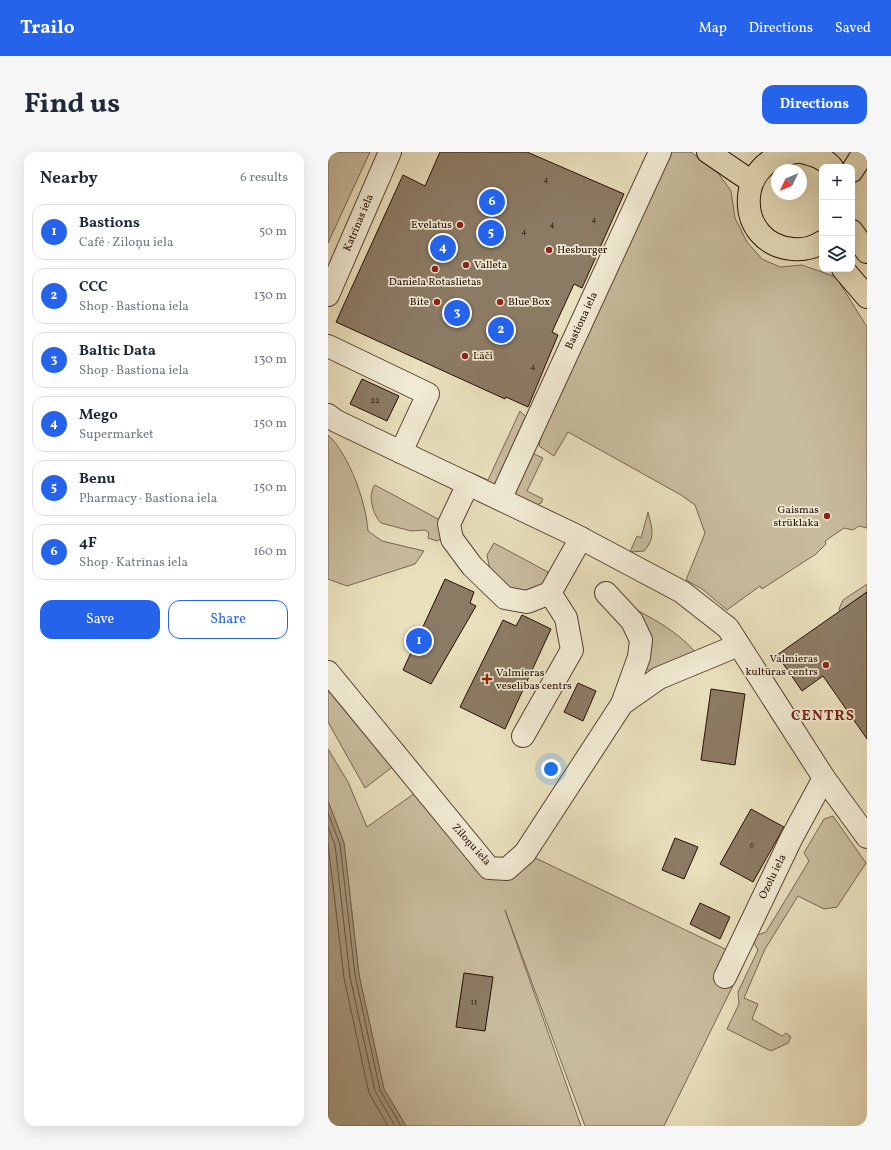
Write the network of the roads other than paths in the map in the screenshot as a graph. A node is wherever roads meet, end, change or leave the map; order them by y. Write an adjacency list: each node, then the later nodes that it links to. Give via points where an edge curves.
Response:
1 (390, 152): 13 (street, Katrīnas iela)
2 (660, 152): 19 (street, Bastiona iela)
3 (708, 152): 8 (main road)
4 (864, 152): 7 (main road)
5 (764, 156): 6 (main road, via 784,153); 8 (main road)
6 (813, 156)
7 (855, 166)
8 (752, 182): 10 (main road, via 748,202 751,218 759,232 771,242 786,248)
9 (855, 235): 11 (main road)
10 (819, 246)
11 (867, 252)
12 (846, 272): 14 (main road)
13 (328, 295)
14 (867, 297)
15 (328, 346): 17 (street, via 428,394)
16 (328, 415): 17 (street)
17 (401, 452): 18 (street)
18 (468, 484): 20 (street); 21 (street, via 449,524 452,539 472,566 505,598 527,602)
19 (504, 491)
20 (581, 538): 21 (street); 27 (street, via 682,592 728,628)
21 (550, 593): 26 (street, via 566,618 572,650)
22 (606, 593): 25 (street, Ziloņu iela, via 632,621 641,640 639,657)
23 (729, 649): 25 (street, Ziloņu iela, via 659,678)
24 (328, 672): 25 (street, Ziloņu iela, via 489,868 507,870 525,853)
25 (622, 704)
26 (523, 736)
27 (824, 778): 28 (street); 29 (street, Ozolu iela, via 791,839)
28 (867, 838)
29 (725, 977)

